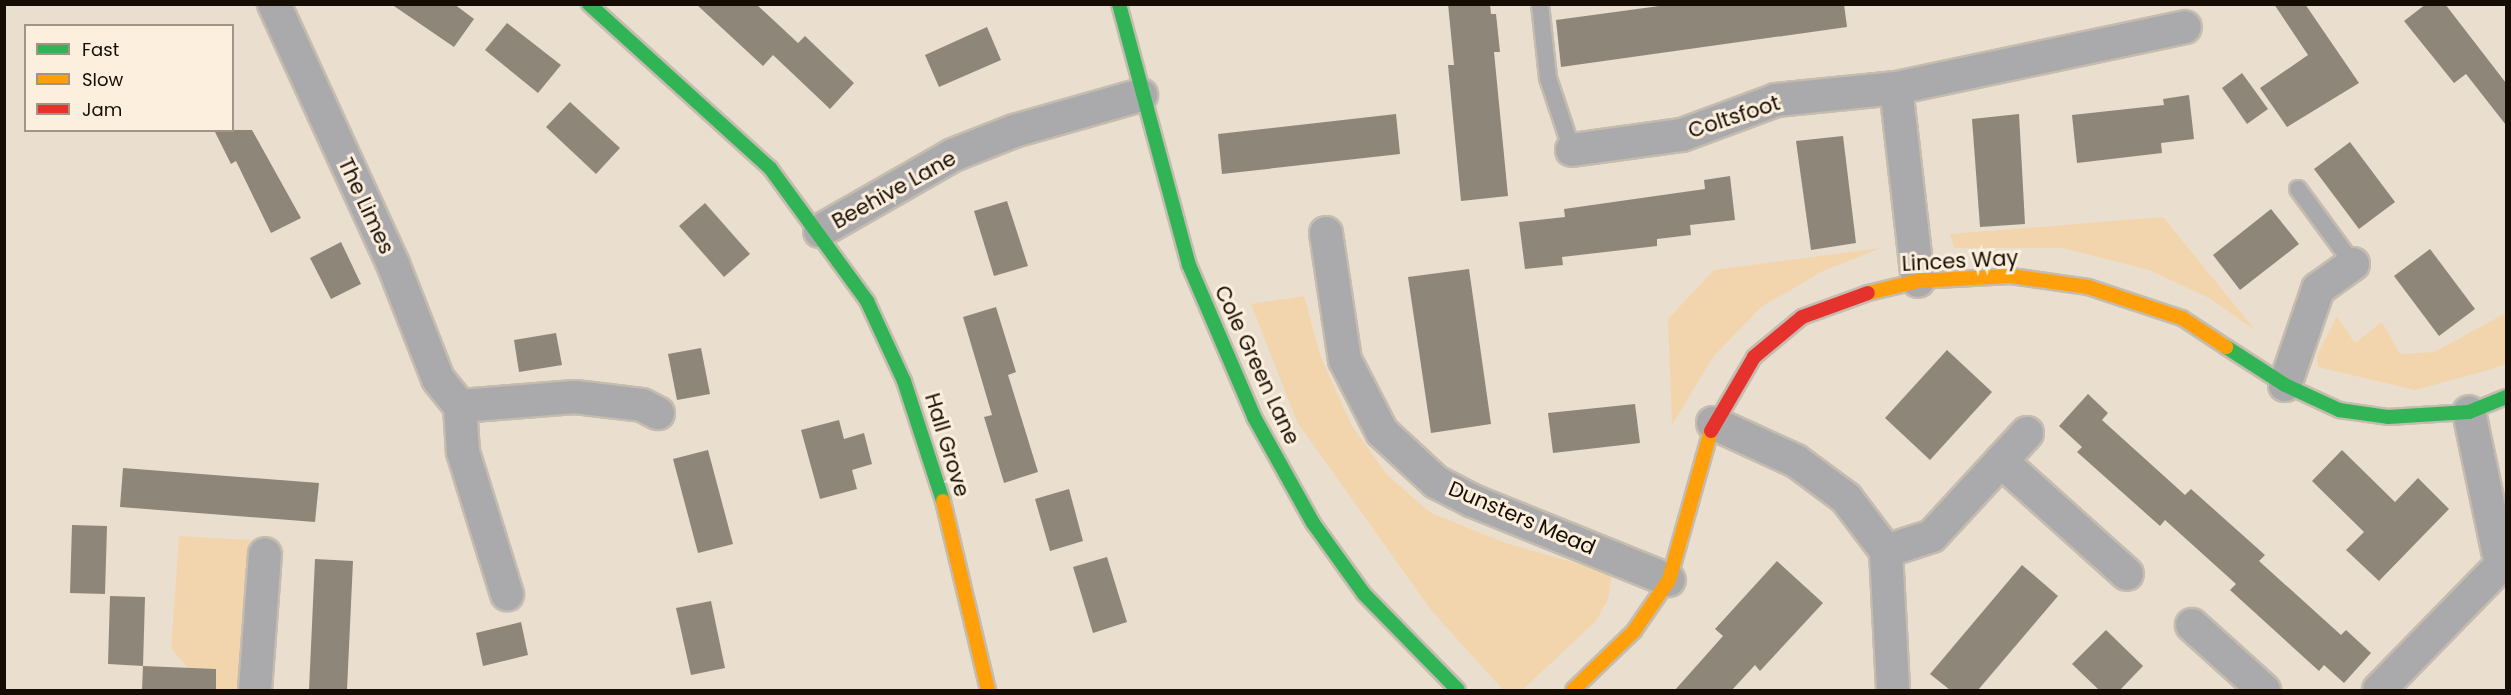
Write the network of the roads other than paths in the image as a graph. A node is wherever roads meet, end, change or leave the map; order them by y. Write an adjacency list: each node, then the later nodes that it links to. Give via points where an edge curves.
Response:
1 (274, 4): 16 (street, The Limes, via 393,264 438,379)
2 (589, 4): 10 (street, Beehive Lane, via 645,50 770,168)
3 (1119, 4): 7 (street, Cole Green Lane)
4 (1540, 4): 8 (lane, via 1548,78)
5 (2186, 27): 6 (street, Coltsfoot)
6 (1896, 88): 8 (street, Coltsfoot, via 1776,100 1682,135); 13 (street)
7 (1141, 95): 10 (street, Beehive Lane, via 1014,131 953,155); 30 (street, Cole Green Lane, via 1189,265 1254,417 1313,523 1364,594)
8 (1572, 150)
9 (2298, 189): 12 (lane)
10 (820, 231): 29 (street, Hall Grove, via 867,301 904,381 936,472)
11 (1326, 233): 25 (street, Dunsters Mead, via 1346,360 1382,432 1436,482)
12 (2353, 264): 14 (street, via 2318,289)
13 (1918, 281): 14 (street, Linces Way, via 2011,276 2088,287 2182,318); 19 (street, Linces Way, via 1852,296 1802,317 1754,357)
14 (2284, 385): 17 (street, Linces Way, via 2339,410 2388,417)
15 (2506, 397): 17 (street, Linces Way)
16 (460, 406): 18 (street, via 575,396 642,405); 26 (street, via 463,452)
17 (2469, 412): 34 (street, via 2501,565)
18 (658, 413)
19 (1713, 423): 22 (street, via 1796,461 1846,498); 25 (street, Linces Way)
20 (2026, 433): 21 (street)
21 (2001, 461): 22 (street, via 1932,536); 24 (street)
22 (1886, 552): 32 (street)
23 (265, 554): 28 (street)
24 (2127, 574)
25 (1669, 580): 31 (street, Linces Way, via 1634,631)
26 (507, 594)
27 (2192, 626): 33 (street)
28 (255, 690)
29 (988, 690)
30 (1458, 690)
31 (1573, 690)
32 (1889, 690)
33 (2264, 690)
34 (2379, 690)

